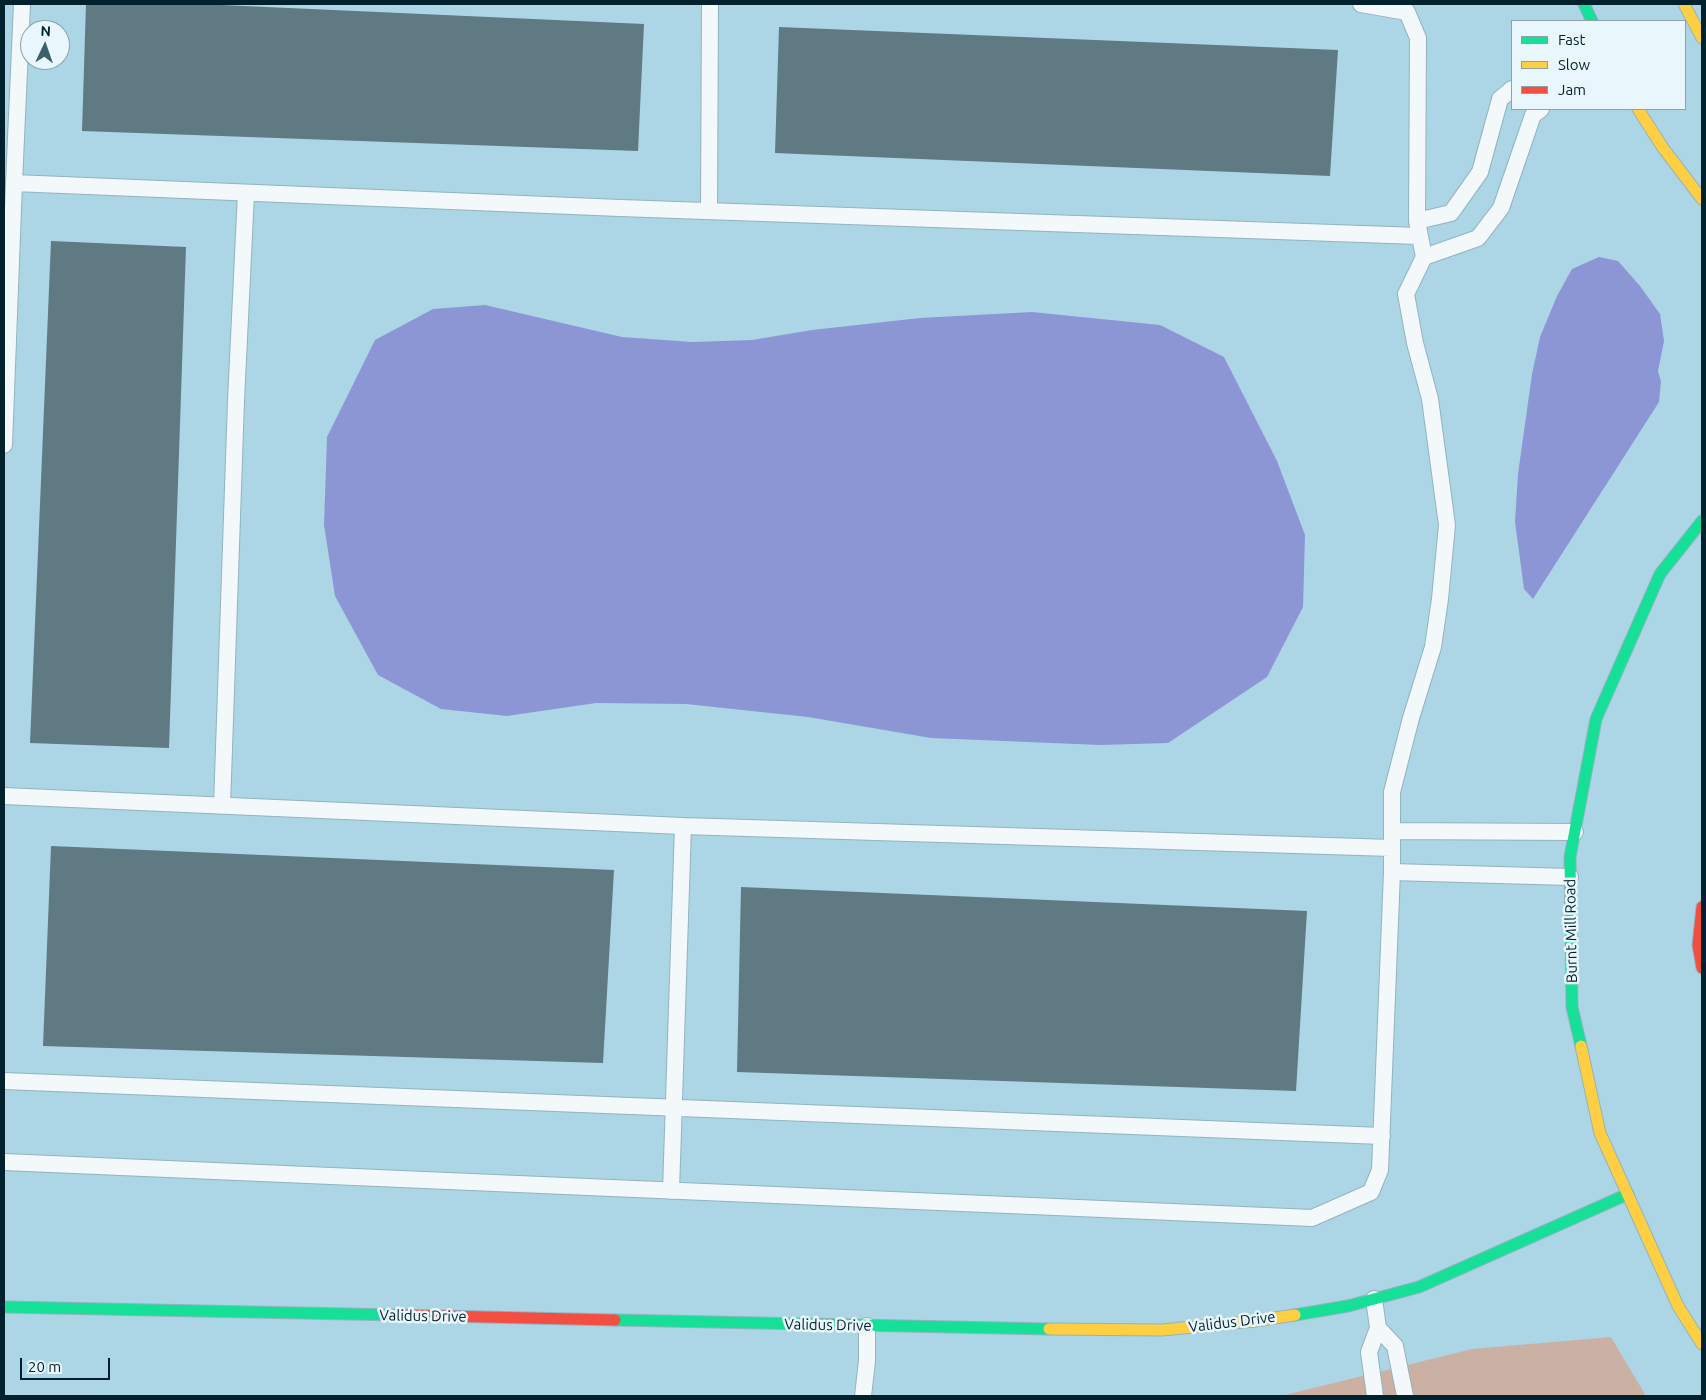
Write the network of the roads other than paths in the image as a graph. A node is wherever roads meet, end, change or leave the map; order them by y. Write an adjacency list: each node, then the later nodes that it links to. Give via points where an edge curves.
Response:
1 (22, 4): 11 (lane)
2 (710, 4): 14 (lane)
3 (1361, 4): 15 (lane, via 1407,12 1418,38)
4 (1584, 4): 6 (street)
5 (1684, 4): 7 (street)
6 (1592, 20)
7 (1702, 38)
8 (1511, 90): 15 (lane, via 1500,99 1480,172 1451,213)
9 (1540, 110): 16 (lane, via 1533,115 1501,208 1478,238)
10 (1639, 110): 13 (street)
11 (14, 183): 12 (lane); 17 (lane)
12 (246, 193): 14 (lane); 20 (lane)
13 (1702, 200)
14 (709, 211): 15 (lane)
15 (1418, 229): 16 (lane)
16 (1424, 257): 22 (lane, via 1406,294 1430,399 1447,525 1433,646 1392,792)
17 (4, 445)
18 (1702, 521): 23 (street, Burnt Mill Road, via 1660,574 1596,719)
19 (4, 796): 20 (lane)
20 (222, 806): 21 (lane)
21 (683, 826): 24 (lane); 30 (lane)
22 (1392, 831): 23 (lane); 24 (lane)
23 (1575, 832): 26 (street, Burnt Mill Road)
24 (1392, 848): 25 (lane)
25 (1392, 872): 26 (lane); 31 (lane)
26 (1570, 877): 34 (street, Burnt Mill Road, via 1572,1007 1600,1133)
27 (1702, 907): 28 (street, via 1698,945)
28 (1702, 968)
29 (4, 1081): 30 (lane)
30 (674, 1107): 31 (lane); 33 (lane)
31 (1382, 1136): 33 (lane, via 1380,1170 1371,1192 1312,1218)
32 (4, 1162): 33 (lane)
33 (671, 1190)
34 (1628, 1194): 35 (street, Validus Drive, via 1419,1287); 39 (street, Burnt Mill Road, via 1678,1306)
35 (1374, 1299): 37 (street, Validus Drive, via 1255,1321 1162,1330); 38 (lane)
36 (4, 1307): 37 (street, Validus Drive)
37 (866, 1326): 40 (lane)
38 (1378, 1328): 41 (lane, via 1369,1352); 42 (lane, via 1395,1346)
39 (1702, 1344)
40 (863, 1396)
41 (1375, 1396)
42 (1405, 1396)

